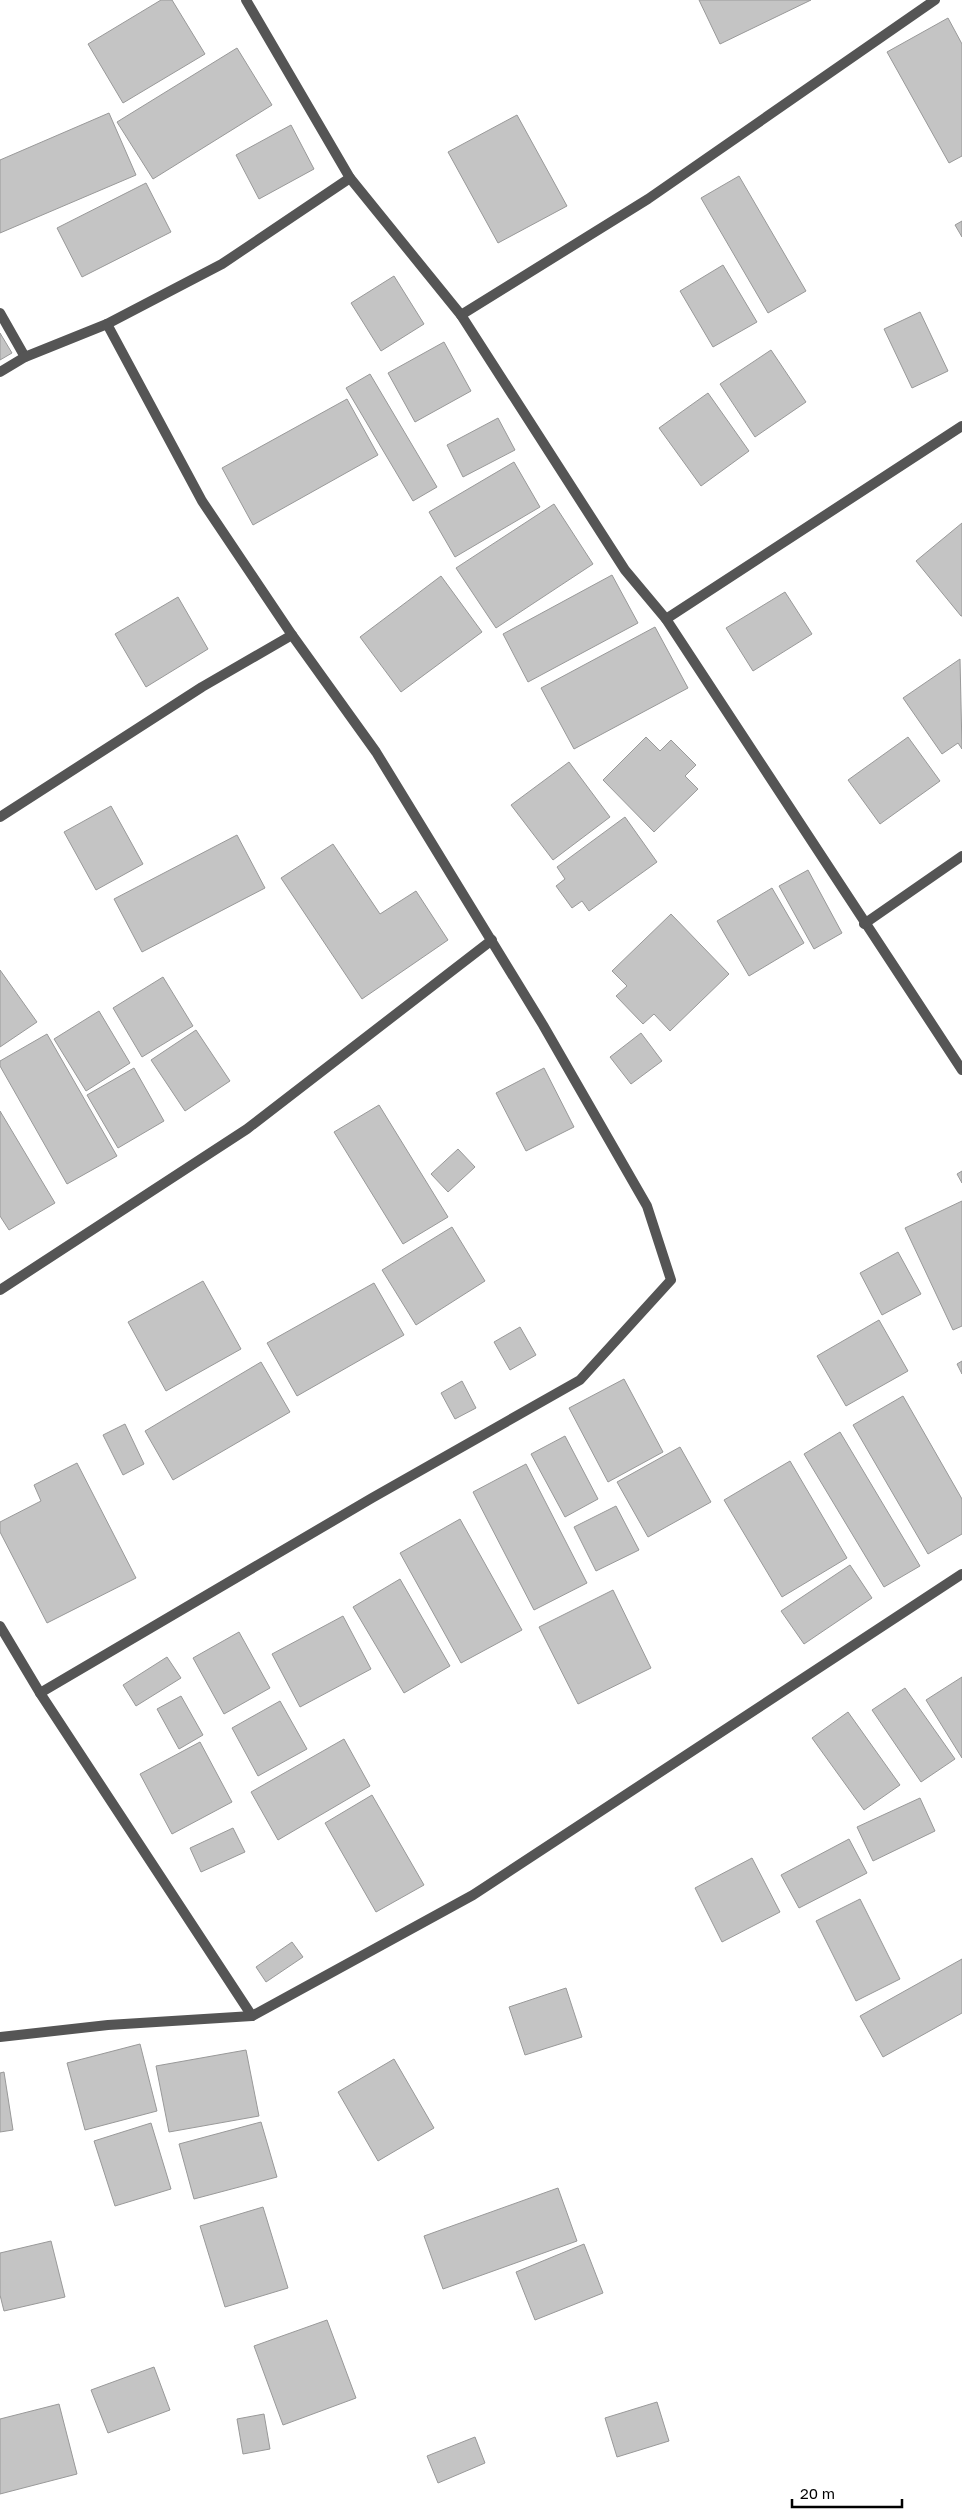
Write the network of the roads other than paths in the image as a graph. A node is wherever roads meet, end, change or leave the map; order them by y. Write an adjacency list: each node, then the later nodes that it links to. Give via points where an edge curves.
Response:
1 (246, 0): 3 (street)
2 (928, 1): 5 (street, via 648,199)
3 (350, 178): 5 (street); 6 (street, via 222,264)
4 (0, 313): 7 (street)
5 (461, 315): 10 (street, via 625,570)
6 (107, 324): 7 (street); 11 (street, via 202,501)
7 (25, 357): 8 (street)
8 (0, 372)
9 (962, 426): 10 (street)
10 (666, 619): 14 (street)
11 (292, 635): 12 (street, via 202,687); 15 (street, via 376,752)
12 (0, 817)
13 (962, 856): 14 (street)
14 (864, 924): 16 (street)
15 (492, 940): 17 (street, via 247,1129); 20 (street, via 647,1206 671,1280 580,1380)
16 (962, 1070)
17 (0, 1290)
18 (962, 1574): 21 (street, via 473,1896)
19 (0, 1626): 20 (street)
20 (40, 1693): 21 (street)
21 (252, 2016): 22 (street, via 108,2025)
22 (0, 2038)

